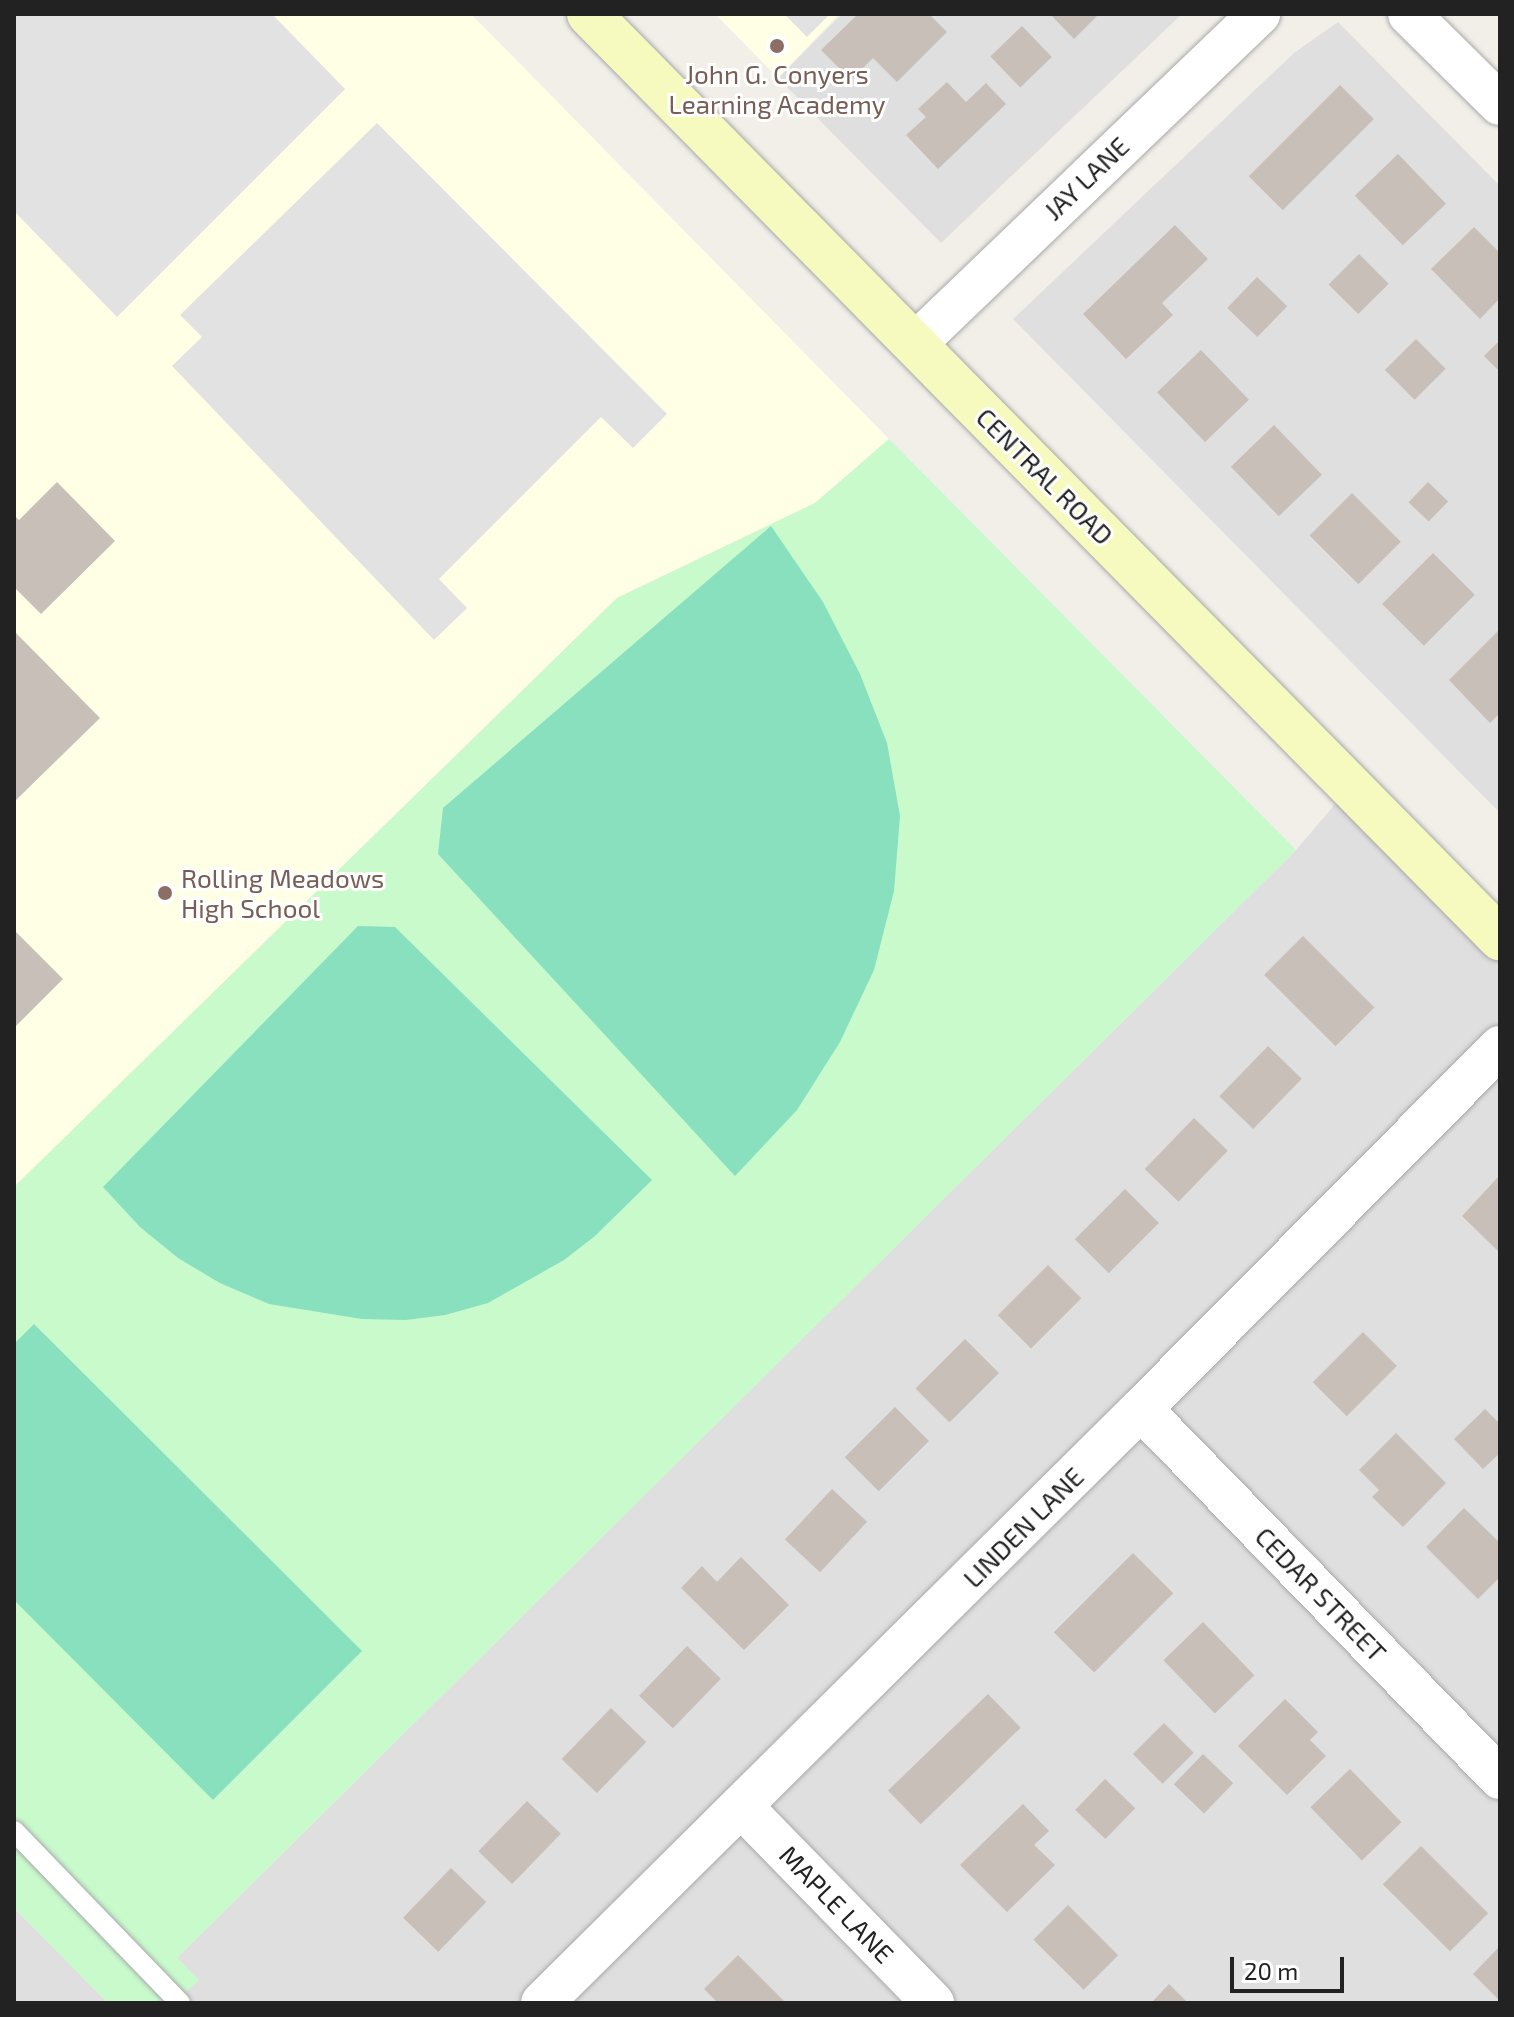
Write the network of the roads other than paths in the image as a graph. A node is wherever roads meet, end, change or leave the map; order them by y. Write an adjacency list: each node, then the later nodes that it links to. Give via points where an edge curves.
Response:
1 (589, 14): 5 (street, CENTRAL ROAD)
2 (1259, 14): 5 (street, JAY LANE)
3 (1409, 14): 4 (street)
4 (1500, 104)
5 (915, 344): 6 (street, CENTRAL ROAD)
6 (1500, 938)
7 (1500, 1047): 8 (street, LINDEN LANE)
8 (1141, 1409): 9 (street, CEDAR STREET); 10 (street, LINDEN LANE)
9 (1500, 1778)
10 (741, 1806): 13 (street, LINDEN LANE); 14 (street, MAPLE LANE)
11 (14, 1831): 12 (lane)
12 (180, 2003)
13 (542, 2003)
14 (933, 2003)

